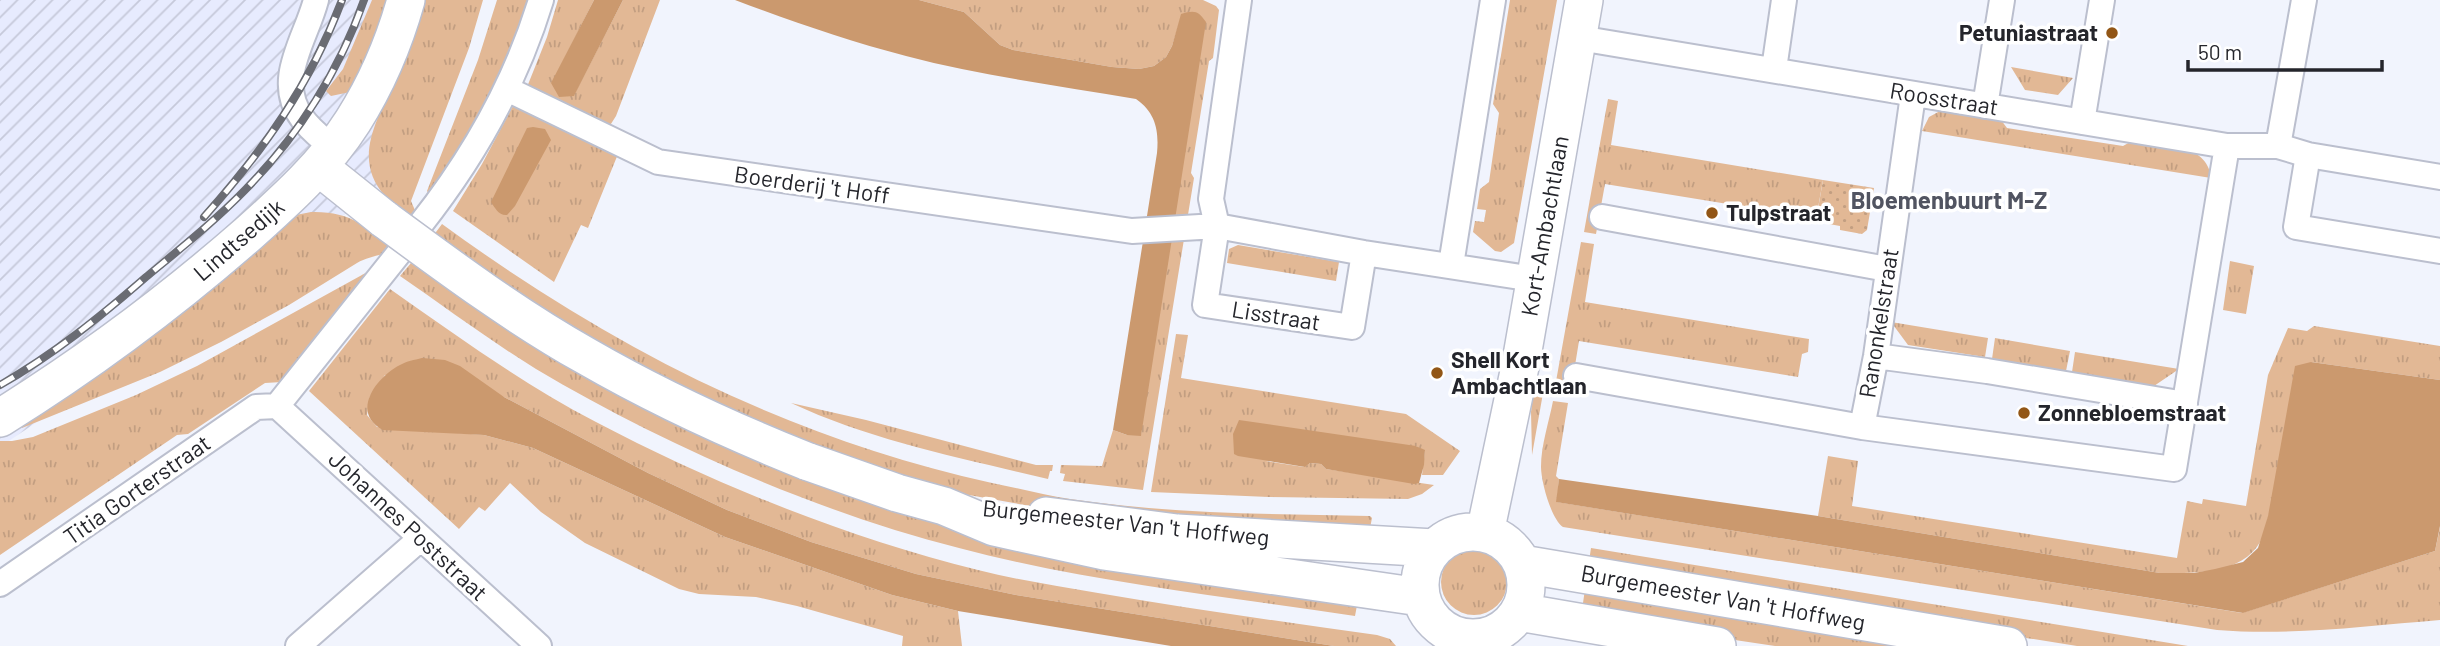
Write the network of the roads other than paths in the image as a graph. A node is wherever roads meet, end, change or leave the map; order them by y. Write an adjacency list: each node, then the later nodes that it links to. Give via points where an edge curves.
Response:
1 (316, 0): 20 (street, via 290,75 291,91 301,118)
2 (407, 0): 20 (main road, Lindtsedijk, via 377,79)
3 (541, 0): 13 (street)
4 (1239, 0): 24 (street, via 1211,199)
5 (1493, 0): 28 (street)
6 (1584, 0): 11 (main road, Kort-Ambachtlaan)
7 (1784, 0): 12 (street)
8 (2002, 0): 15 (street)
9 (2102, 0): 16 (street)
10 (2304, 0): 18 (street)
11 (1579, 38): 12 (street, Roosstraat); 30 (main road, Kort-Ambachtlaan)
12 (1774, 69): 14 (street, Roosstraat)
13 (507, 89): 23 (street, via 469,157); 24 (street, Boerderij 't Hoff, via 658,162 1132,231)
14 (1913, 94): 15 (street, Roosstraat); 29 (street, Ranonkelstraat)
15 (1985, 106): 16 (street, Roosstraat)
16 (2082, 122): 17 (street, Roosstraat)
17 (2227, 146): 18 (street, Roosstraat); 33 (street)
18 (2278, 146): 19 (street, Roosstraat)
19 (2308, 155): 21 (street, Roosstraat); 25 (street, via 2296,228)
20 (326, 157): 35 (main road, Lindtsedijk, via 234,246 144,321); 37 (main road, Burgemeester Van 't Hoffweg, bridge, via 384,219 483,292 585,356 696,414 806,461)
21 (2440, 177)
22 (1602, 217): 29 (street)
23 (421, 225)
24 (1217, 226): 27 (street); 27 (street, Lisstraat, via 1205,305 1352,327)
25 (2440, 251)
26 (399, 253): 34 (street)
27 (1364, 253): 28 (street)
28 (1451, 265): 30 (street)
29 (1887, 269): 31 (street, Ranonkelstraat)
30 (1534, 279): 38 (main road, Kort-Ambachtlaan)
31 (1876, 356): 33 (street); 36 (street, Ranonkelstraat)
32 (1576, 376): 36 (street)
33 (2185, 404): 36 (street, via 2174,469)
34 (277, 406): 39 (street, Johannes Poststraat); 42 (street, Titia Gorterstraat, via 256,407)
35 (0, 418)
36 (1862, 427)
37 (944, 506): 40 (main road, Burgemeester Van 't Hoffweg, via 1177,534); 43 (main road, Burgemeester Van 't Hoffweg, via 994,527 1104,551)
38 (1485, 533): 40 (main road, via 1466,532); 41 (main road, via 1500,539)
39 (420, 539): 46 (street); 47 (street, Johannes Poststraat)
40 (1434, 548): 43 (main road, via 1419,579)
41 (1522, 564): 44 (main road, via 1525,597); 49 (main road, Burgemeester Van 't Hoffweg)
42 (0, 584)
43 (1420, 597): 45 (main road, via 1429,617)
44 (1519, 612): 45 (main road, via 1496,633); 48 (main road)
45 (1465, 642)
46 (298, 646)
47 (539, 646)
48 (1717, 646)
49 (2008, 646)

